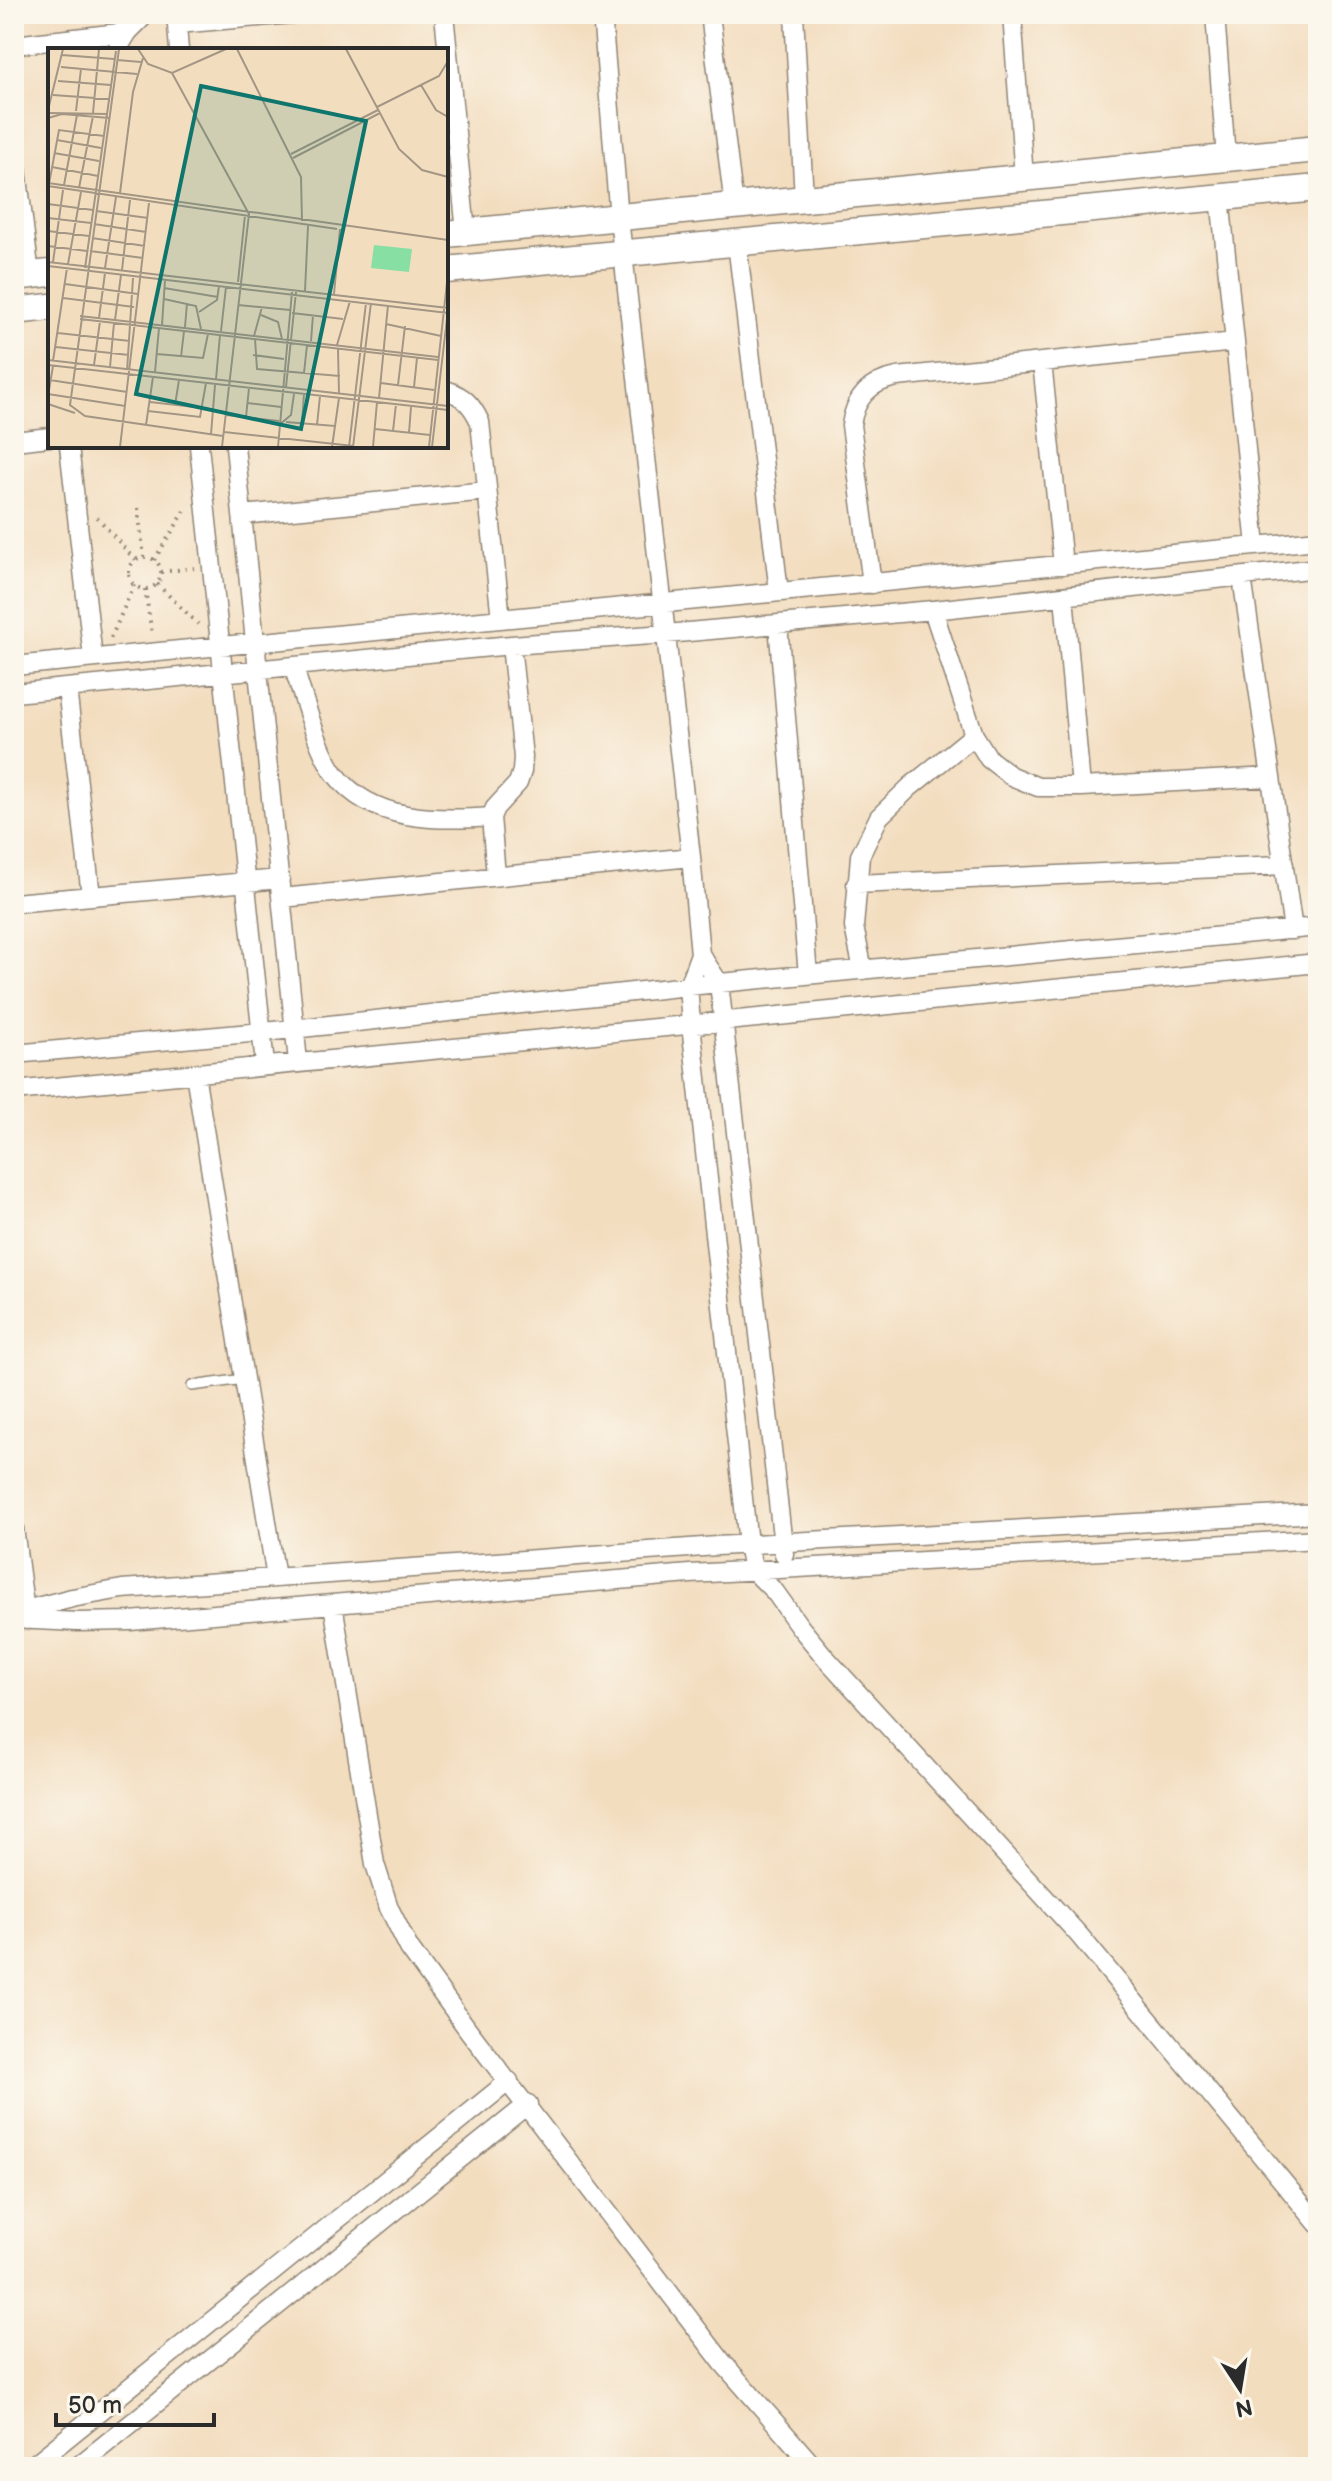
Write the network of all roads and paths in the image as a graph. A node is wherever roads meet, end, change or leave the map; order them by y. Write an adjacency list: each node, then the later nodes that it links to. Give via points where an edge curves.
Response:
1 (146, 14): 10 (street)
2 (293, 14): 9 (street)
3 (444, 14): 14 (street)
4 (602, 14): 25 (street)
5 (710, 14): 24 (street)
6 (794, 14): 23 (street)
7 (1012, 14): 20 (street)
8 (1215, 14): 19 (street)
9 (176, 19): 13 (street)
10 (128, 32): 11 (street); 12 (street)
11 (14, 45)
12 (118, 48)
13 (179, 48)
14 (446, 48)
15 (448, 78): 16 (street)
16 (450, 110): 26 (street)
17 (14, 146): 30 (street)
18 (1318, 149): 19 (street)
19 (1226, 158): 20 (street)
20 (1024, 178): 23 (street)
21 (1318, 188): 22 (street)
22 (1220, 197): 27 (street); 33 (street)
23 (804, 199): 24 (street)
24 (734, 206): 25 (street)
25 (619, 218): 26 (street); 28 (street)
26 (456, 233)
27 (737, 243): 28 (street); 60 (street)
28 (623, 254): 29 (street); 62 (street)
29 (448, 270)
30 (31, 275)
31 (48, 307): 32 (street)
32 (14, 311)
33 (1235, 342): 34 (street); 47 (street)
34 (1042, 362): 51 (street); 57 (street, via 883,380 860,397 851,425)
35 (448, 391): 43 (street, via 472,406 480,422)
36 (48, 437): 37 (street)
37 (14, 441)
38 (69, 448): 42 (street)
39 (199, 448): 41 (street)
40 (235, 448): 45 (street)
41 (203, 483): 50 (path); 52 (street)
42 (74, 490): 49 (path); 71 (street)
43 (487, 491): 45 (street); 64 (street)
44 (138, 508): 48 (path)
45 (242, 515): 67 (street)
46 (1318, 540): 47 (street)
47 (1256, 546): 51 (street)
48 (144, 557): 49 (path); 50 (path)
49 (135, 560): 58 (path, via 129,573)
50 (154, 560): 54 (path)
51 (1063, 565): 57 (street)
52 (212, 566): 54 (path); 69 (street)
53 (1318, 568): 55 (street)
54 (161, 572): 56 (path)
55 (1242, 577): 61 (street); 79 (street)
56 (157, 584): 59 (path); 69 (path)
57 (872, 584): 60 (street)
58 (134, 585): 59 (path); 71 (path)
59 (145, 589): 70 (path)
60 (779, 592): 62 (street)
61 (1064, 596): 63 (street); 80 (street)
62 (663, 604): 64 (street); 66 (street)
63 (933, 610): 65 (street); 78 (street)
64 (501, 619): 67 (street)
65 (778, 624): 66 (street); 95 (street)
66 (666, 634): 68 (street); 82 (street)
67 (255, 643): 69 (street); 74 (street)
68 (511, 645): 73 (street); 81 (street, via 522,771)
69 (221, 646): 70 (street); 75 (street)
70 (155, 653): 71 (street)
71 (98, 658): 72 (street)
72 (14, 666)
73 (293, 666): 74 (street); 81 (street, via 324,753 350,790 393,812 437,819)
74 (258, 669): 75 (street); 87 (street)
75 (223, 673): 76 (street); 85 (street)
76 (67, 688): 77 (street); 88 (street)
77 (14, 693)
78 (974, 735): 80 (street, via 989,759 1011,776 1038,787); 86 (street, via 879,817 860,856)
79 (1271, 777): 80 (street); 83 (street)
80 (1081, 787)
81 (491, 817): 84 (street)
82 (691, 857): 84 (street); 92 (street)
83 (1284, 865): 86 (street); 91 (street)
84 (496, 876): 87 (street)
85 (246, 882): 87 (street); 88 (street); 101 (street)
86 (856, 884): 94 (street, via 854,927)
87 (281, 888): 100 (street)
88 (91, 896): 89 (street)
89 (14, 903)
90 (1318, 927): 91 (street)
91 (1293, 930): 94 (street)
92 (700, 954): 96 (street); 97 (street)
93 (1318, 963): 98 (street)
94 (863, 970): 95 (street)
95 (808, 975): 96 (street)
96 (719, 983): 97 (street); 98 (street)
97 (688, 986): 99 (street); 100 (street)
98 (723, 1021): 99 (street); 112 (street)
99 (691, 1024): 103 (street); 113 (street)
100 (295, 1028): 101 (street); 103 (street)
101 (261, 1032): 102 (street); 104 (street)
102 (14, 1054)
103 (298, 1062): 104 (street)
104 (265, 1065): 105 (street)
105 (195, 1073): 106 (street); 107 (street)
106 (14, 1091)
107 (244, 1379): 108 (lane); 116 (street)
108 (192, 1386)
109 (1318, 1513): 112 (street)
110 (14, 1528): 119 (street)
111 (1318, 1539): 114 (street)
112 (783, 1543): 113 (street); 114 (street)
113 (748, 1544): 115 (street); 116 (street)
114 (785, 1569): 115 (street); 117 (street)
115 (753, 1570): 117 (street); 118 (street)
116 (276, 1578): 119 (street, via 122,1589)
117 (775, 1592): 122 (street, via 824,1656 1079,1935)
118 (333, 1604): 119 (street, via 130,1621); 120 (street, via 375,1864 389,1908 409,1948)
119 (19, 1616)
120 (509, 2081): 121 (street); 123 (street)
121 (528, 2104): 124 (street); 128 (street, via 723,2363)
122 (1318, 2224)
123 (307, 2244): 124 (street); 125 (street)
124 (326, 2267): 126 (street)
125 (65, 2439): 126 (street); 127 (street)
126 (81, 2464)
127 (31, 2467)
128 (814, 2467)

